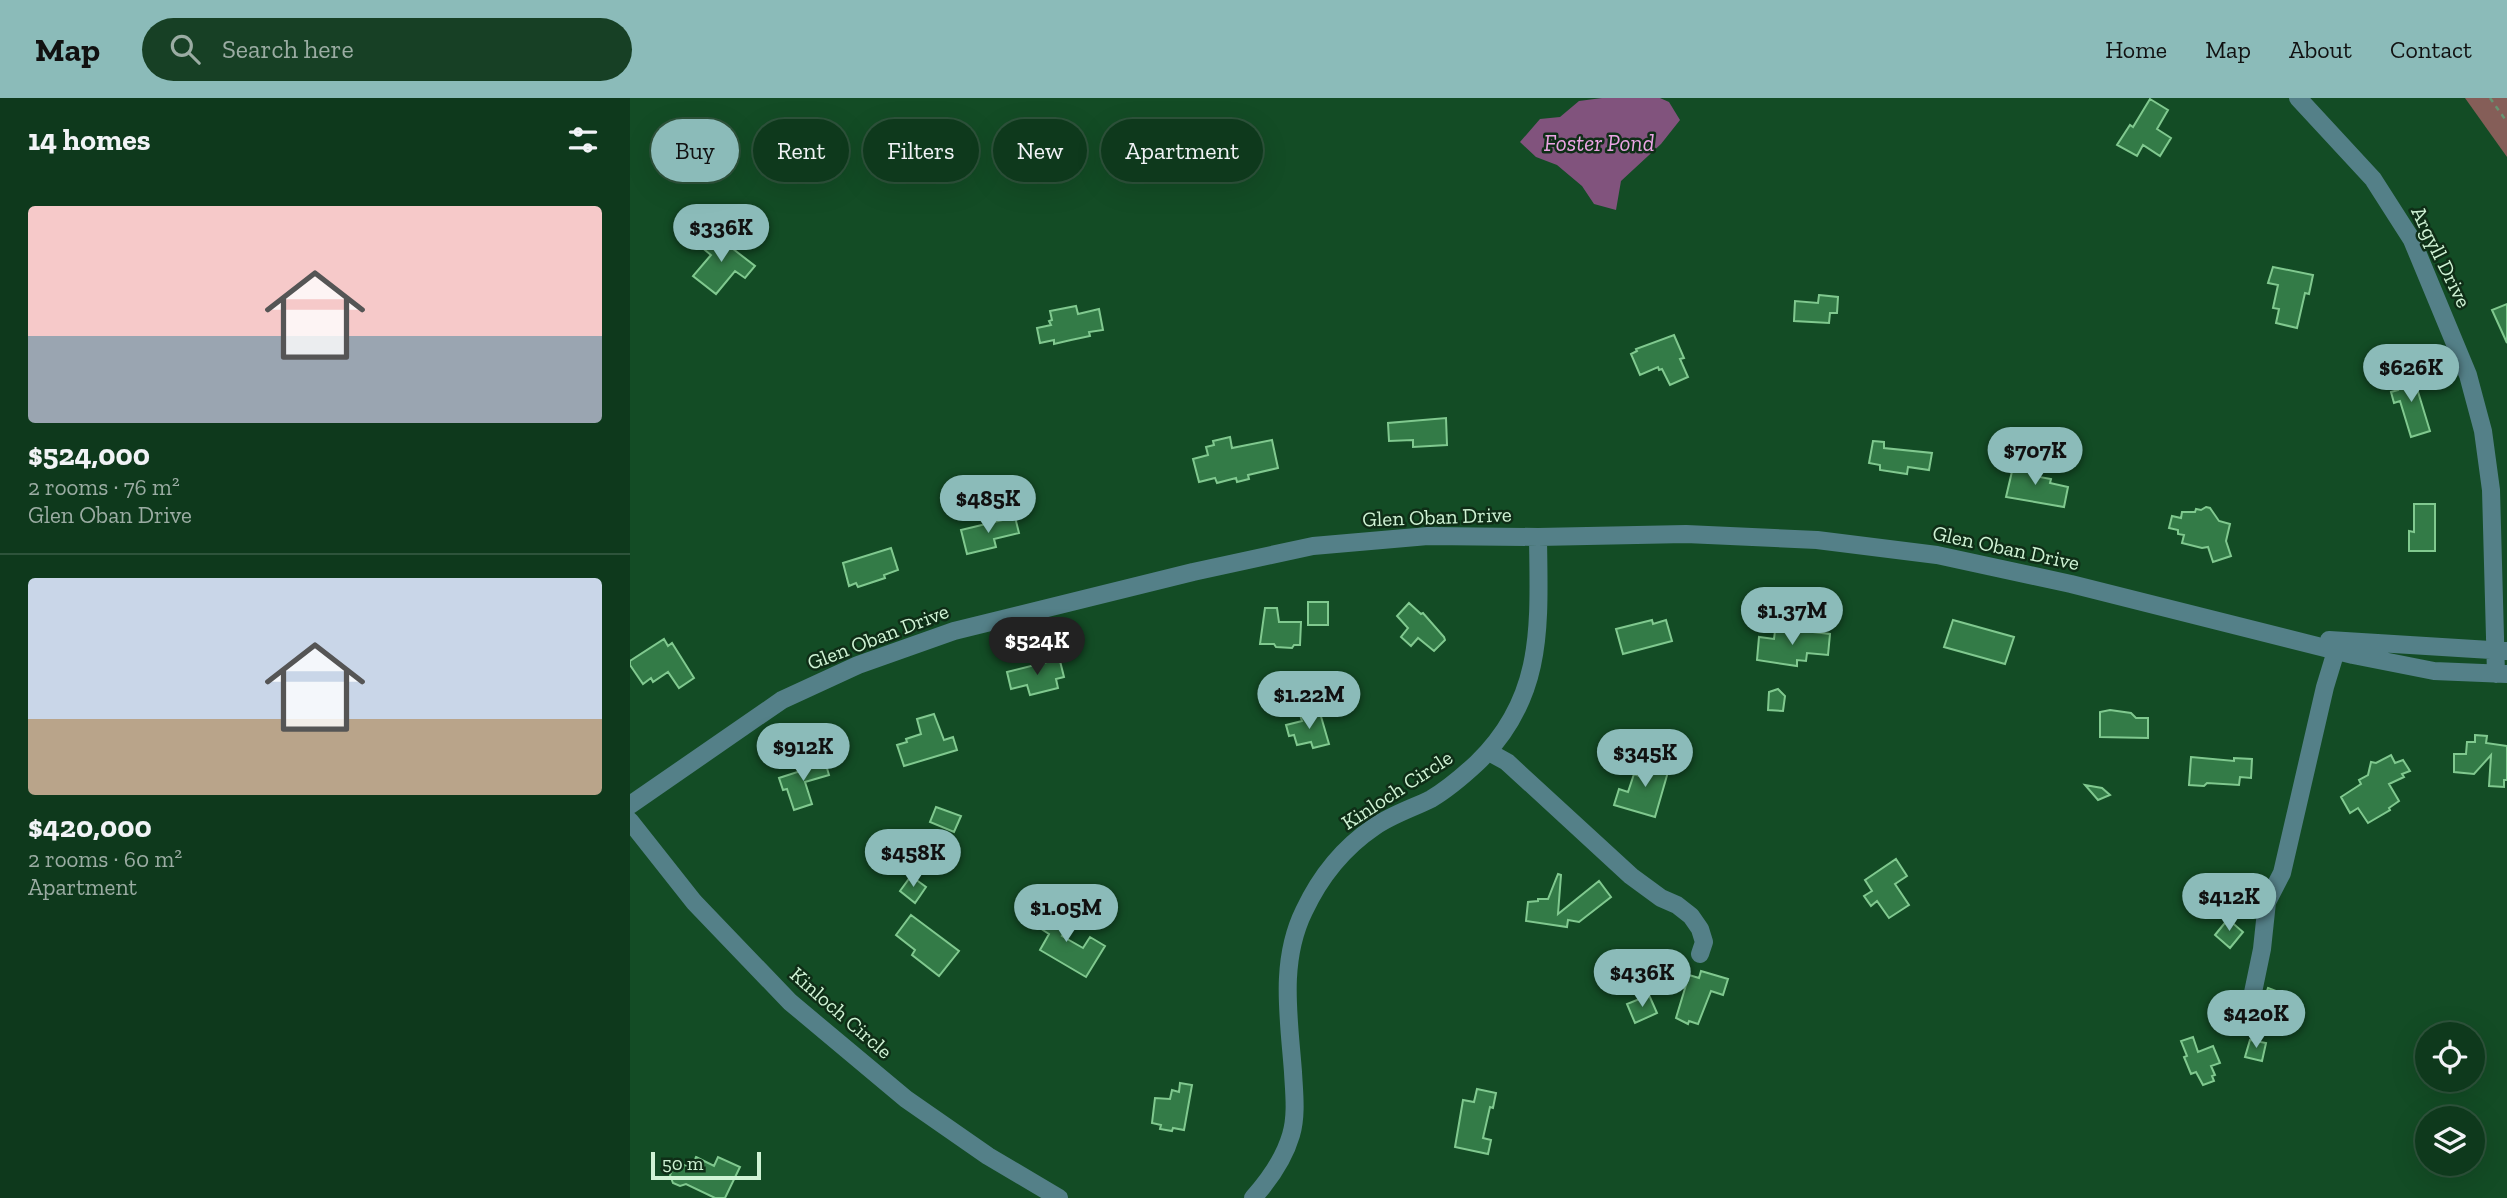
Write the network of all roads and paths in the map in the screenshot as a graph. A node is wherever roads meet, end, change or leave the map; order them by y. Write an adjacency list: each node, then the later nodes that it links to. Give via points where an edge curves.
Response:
1 (2298, 98): 6 (street, Argyll Drive, via 2373,179 2412,240 2468,375 2483,431 2491,490)
2 (2490, 98): 3 (path)
3 (2507, 122)
4 (1538, 537): 5 (street, Glen Oban Drive, via 1686,534 1789,538 1937,555); 8 (street, Kinloch Circle, via 1535,656 1510,724); 9 (street, Glen Oban Drive, via 1428,536 1313,546 954,631 858,665 782,700)
5 (2338, 646): 6 (street, Glen Oban Drive); 7 (street, Glen Oban Drive, via 2434,671); 12 (street, via 2283,873 2267,902)
6 (2502, 651): 7 (street, Argyll Drive)
7 (2502, 674)
8 (1489, 751): 11 (street, via 1507,762 1631,876 1691,916 1704,942); 14 (street, Kinloch Circle, via 1434,797 1376,826 1342,853 1303,912 1290,951 1287,988 1295,1097 1291,1134 1273,1175)
9 (630, 805)
10 (630, 821): 13 (street, Kinloch Circle, via 694,902 790,1002 906,1099)
11 (1700, 954)
12 (2250, 1002)
13 (1059, 1198)
14 (1253, 1198)

